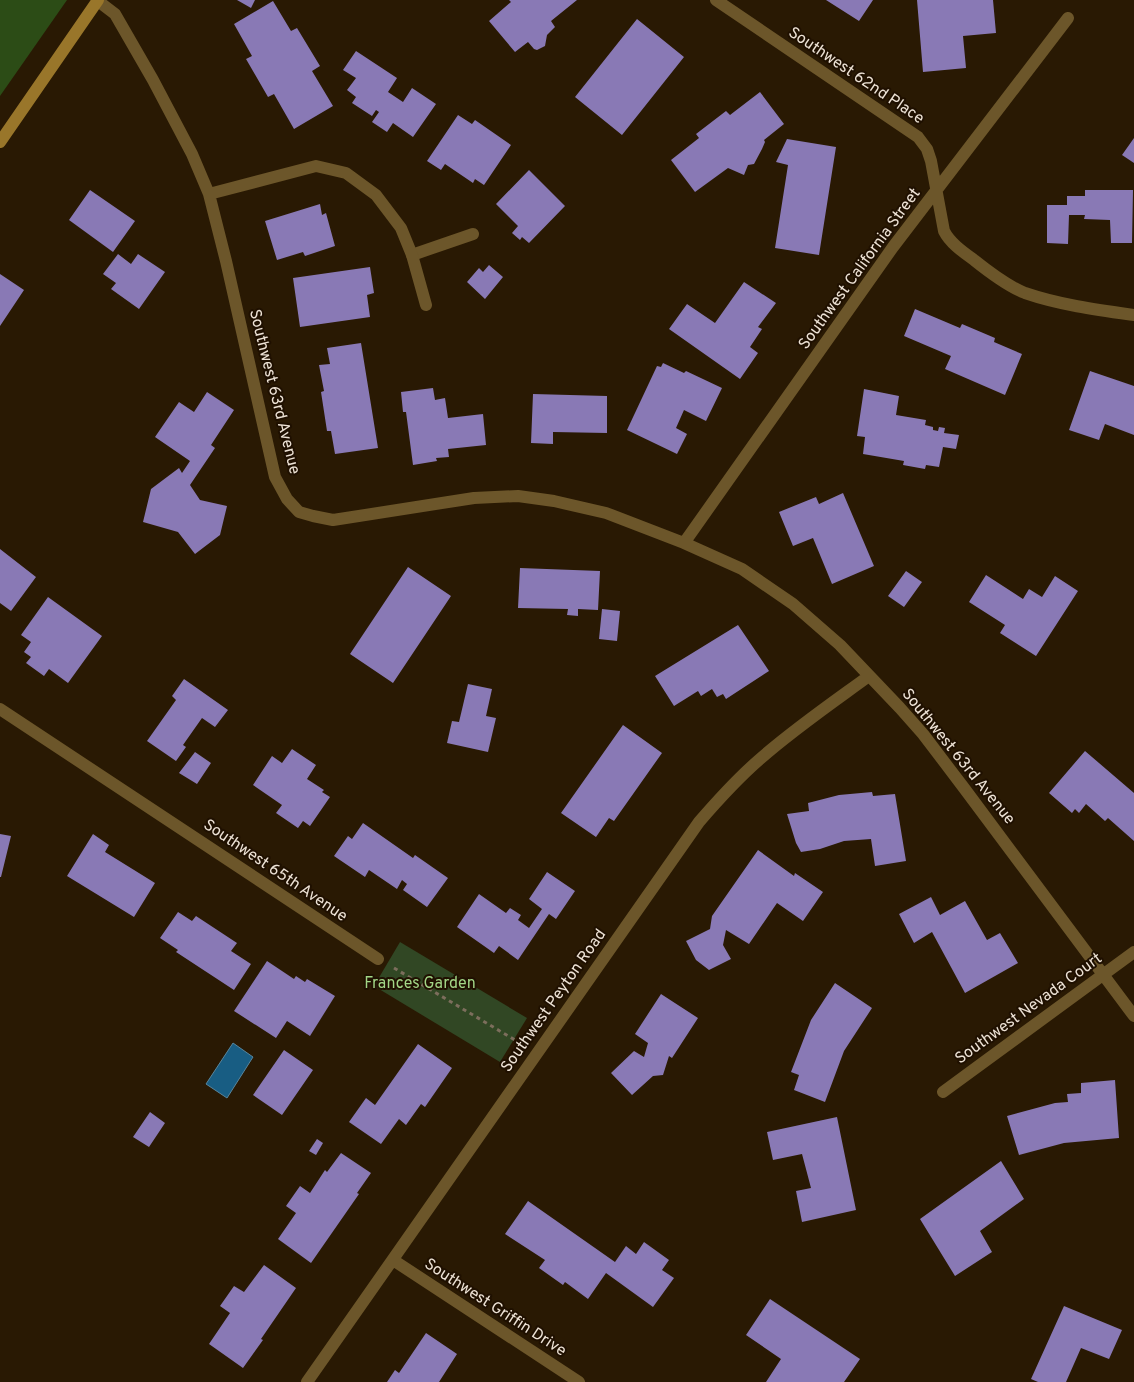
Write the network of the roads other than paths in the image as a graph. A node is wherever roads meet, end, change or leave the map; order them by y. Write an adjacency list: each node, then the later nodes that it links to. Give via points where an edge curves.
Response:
1 (98, 0): 4 (main road); 6 (street, Southwest 63rd Avenue, via 120,22 188,146)
2 (716, 0): 5 (street, Southwest 62nd Place, via 918,137 931,161)
3 (1068, 18): 5 (street, Southwest California Street)
4 (0, 142)
5 (936, 191): 10 (street, Southwest 62nd Place, via 948,238 987,271 1024,292 1084,308); 11 (street, Southwest California Street)
6 (209, 194): 8 (street, via 316,166 346,173 376,195 401,228); 11 (street, Southwest 63rd Avenue, via 275,477 287,499 299,512 333,520 474,498 518,496 606,513)
7 (474, 234): 8 (street)
8 (412, 255): 9 (street)
9 (426, 305)
10 (1134, 315)
11 (684, 543): 12 (street, Southwest 63rd Avenue, via 742,569 794,604)
12 (869, 676): 16 (street, Southwest 63rd Avenue, via 923,734); 19 (street, Southwest Peyton Road, via 785,737 728,789 699,822)
13 (0, 708): 15 (street, Southwest 65th Avenue)
14 (1134, 952): 16 (street, Southwest Nevada Court)
15 (378, 959)
16 (1104, 974): 17 (street, Southwest 63rd Avenue); 18 (street, Southwest Nevada Court)
17 (1134, 1016)
18 (943, 1092)
19 (392, 1260): 20 (street, Southwest Peyton Road); 21 (street, Southwest Griffin Drive)
20 (307, 1382)
21 (579, 1382)

